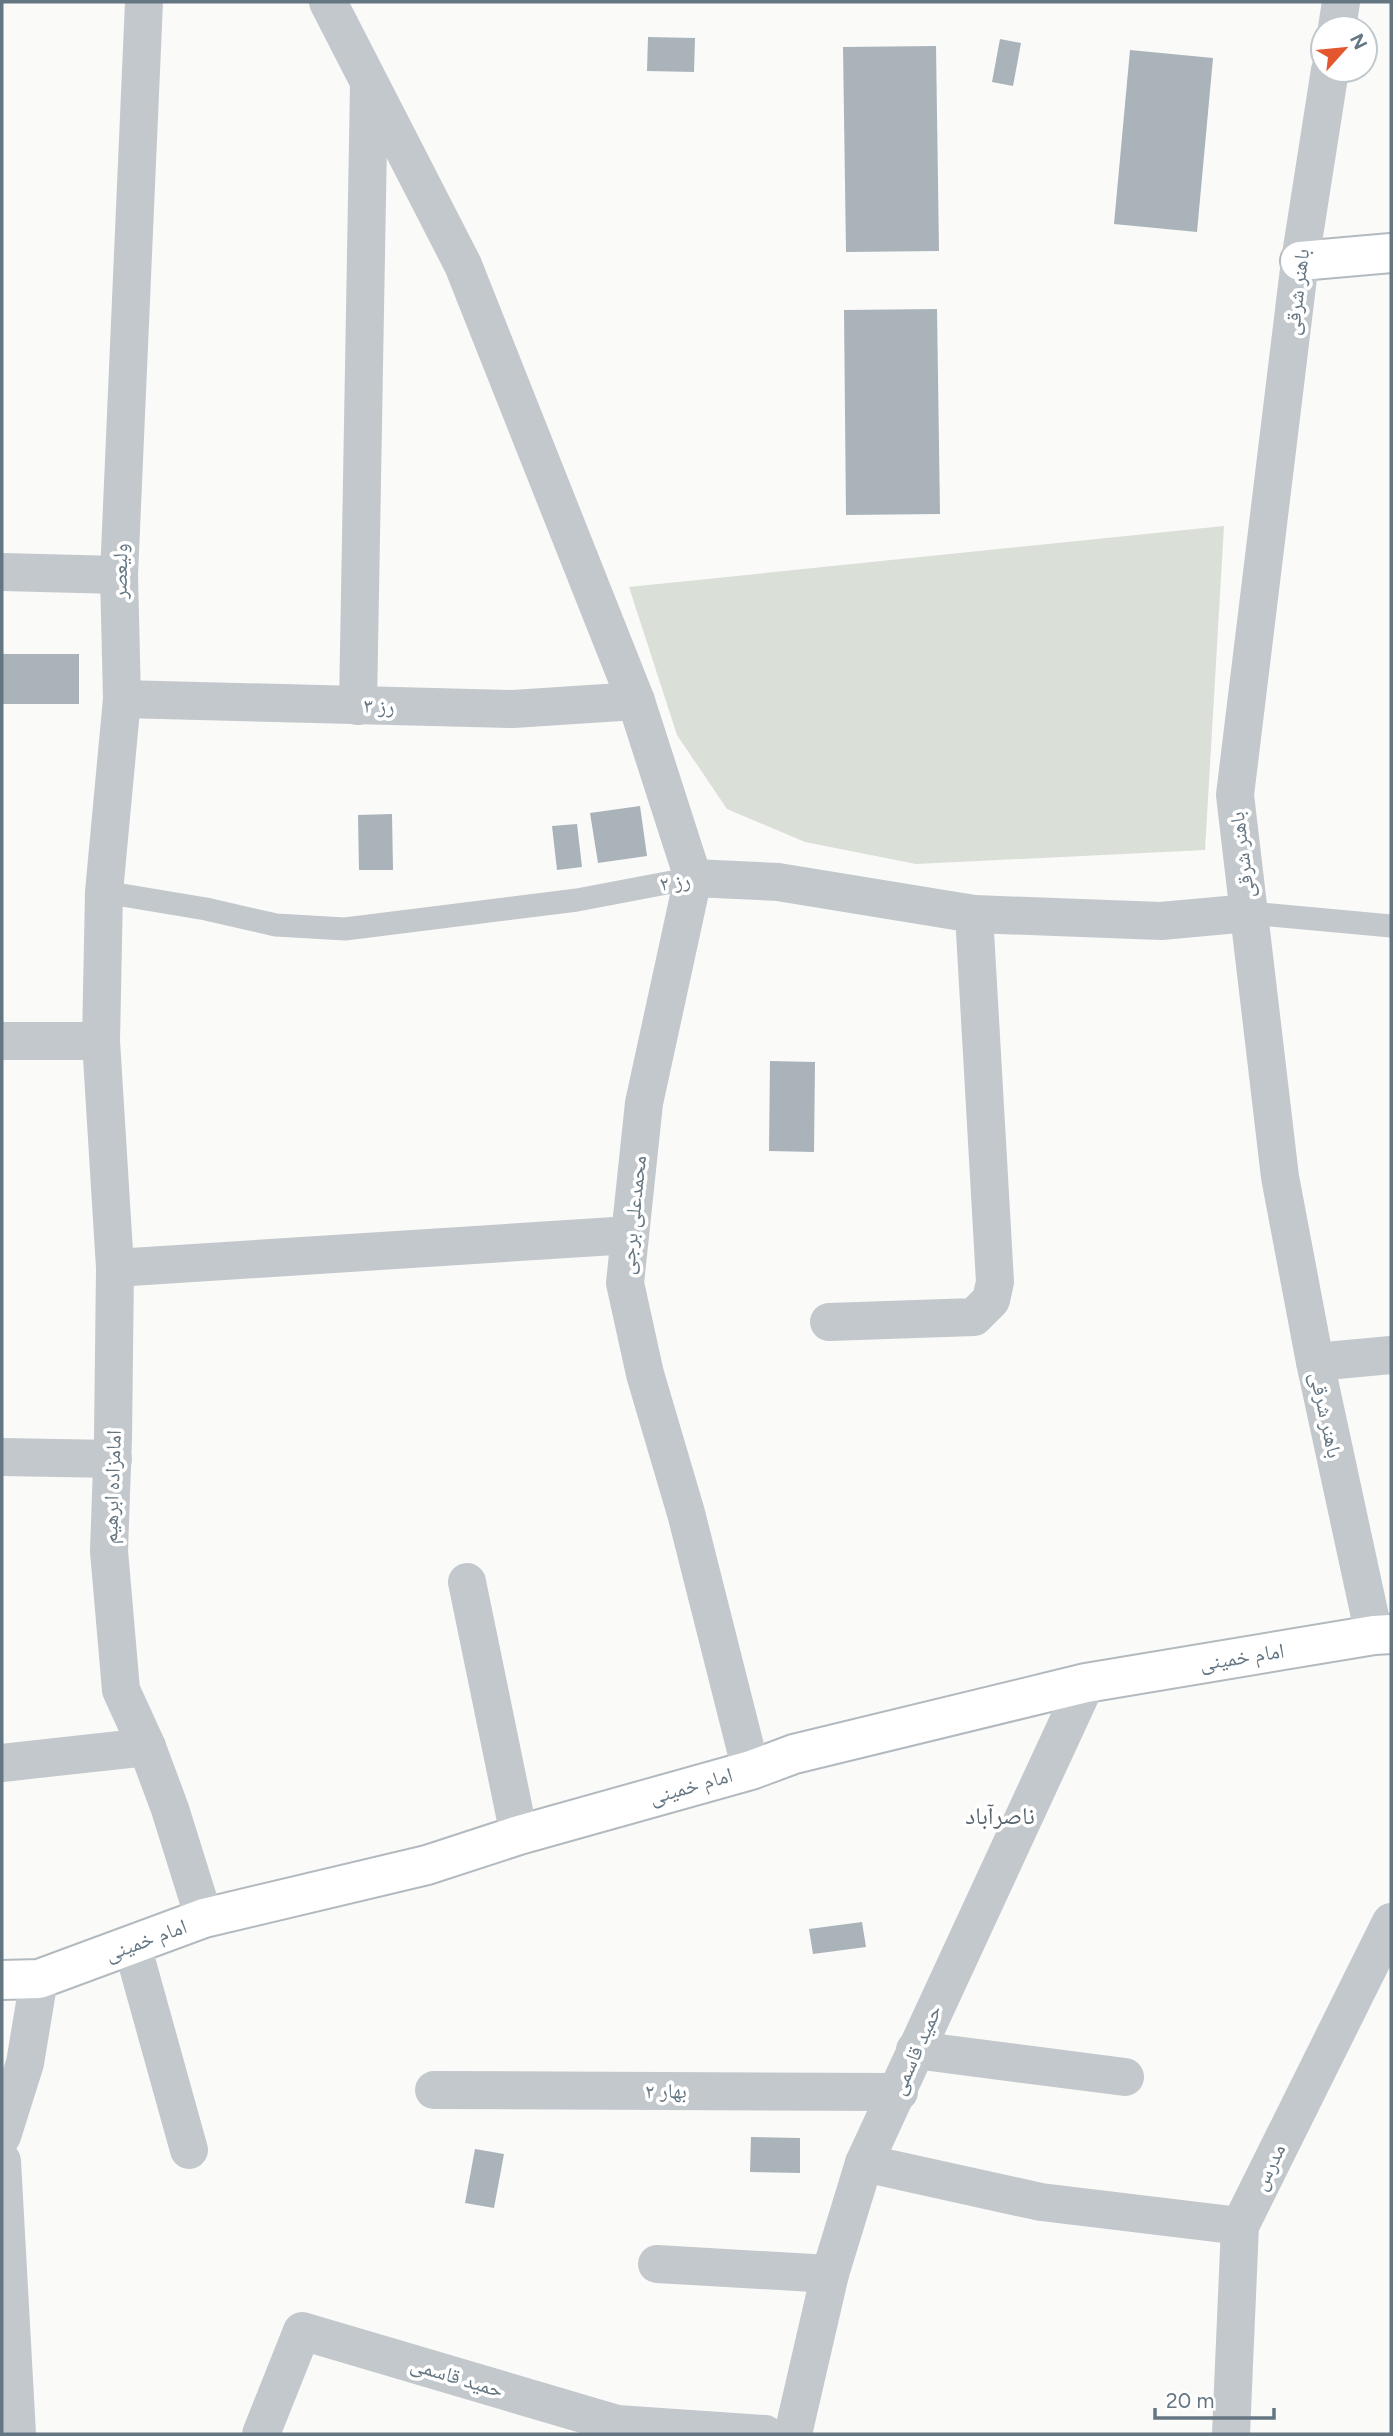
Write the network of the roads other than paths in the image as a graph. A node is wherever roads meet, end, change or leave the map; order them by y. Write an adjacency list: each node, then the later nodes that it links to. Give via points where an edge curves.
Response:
1 (144, 2): 8 (street, ولیعصر)
2 (328, 2): 3 (street)
3 (369, 82): 10 (street, via 463,265); 11 (street)
4 (1328, 84): 6 (street, باهنر شرقی)
5 (1391, 253): 6 (street)
6 (1300, 261): 14 (street, باهنر شرقی, via 1235,795)
7 (2, 572): 8 (street)
8 (119, 575): 9 (street, ولیعصر)
9 (122, 699): 11 (street, رز ۳); 13 (street, ولیعصر)
10 (636, 701): 11 (street, رز ۳, via 513,709); 12 (street)
11 (358, 706)
12 (693, 878): 13 (lane, رز ۲, via 577,900 345,929 276,925); 15 (street, رز ۲, via 778,883); 19 (street, محمدعلی برجی, via 644,1103)
13 (104, 892): 18 (street, ولیعصر)
14 (1249, 913): 15 (street, رز ۲, via 1161,921); 16 (lane); 23 (street, باهنر شرقی, via 1280,1177)
15 (974, 914): 21 (street, via 995,1282 991,1300 974,1317)
16 (1391, 926)
17 (2, 1041): 18 (street)
18 (101, 1041): 20 (street, امامزاده ابرهیم)
19 (630, 1235): 20 (street); 31 (street, محمدعلی برجی, via 625,1283 645,1374 686,1513)
20 (115, 1268): 25 (street, امامزاده ابرهیم)
21 (829, 1322)
22 (1391, 1355): 23 (street)
23 (1315, 1363): 27 (street, باهنر شرقی)
24 (2, 1457): 25 (street)
25 (113, 1459): 29 (street, امامزاده ابرهیم, via 109,1551 121,1690)
26 (467, 1582): 32 (street)
27 (1382, 1634): 28 (street, امام خمینی)
28 (1086, 1683): 31 (street, امام خمینی, via 794,1754); 38 (street, حمید قاسمی)
29 (147, 1747): 30 (street); 33 (street, امامزاده ابرهیم)
30 (2, 1763)
31 (751, 1770): 32 (street, امام خمینی)
32 (519, 1835): 33 (street, امام خمینی, via 427,1865)
33 (204, 1918): 35 (street, امام خمینی)
34 (1391, 1922): 46 (street, مدرس)
35 (132, 1945): 36 (street, امام خمینی); 43 (street)
36 (39, 1979): 37 (street, امام خمینی); 42 (street, via 25,2063)
37 (2, 1980)
38 (915, 2050): 39 (street); 41 (street, حمید قاسمی)
39 (1125, 2077)
40 (434, 2090): 41 (street, بهار ۲)
41 (899, 2092): 45 (street, حمید قاسمی)
42 (2, 2136)
43 (189, 2150)
44 (2, 2161): 49 (street)
45 (864, 2163): 46 (street, via 1041,2202); 48 (street, حمید قاسمی)
46 (1240, 2226): 55 (street, مدرس)
47 (657, 2264): 48 (street)
48 (830, 2274): 54 (street, حمید قاسمی)
49 (6, 2295): 51 (street)
50 (615, 2429): 52 (street, حمید قاسمی, via 302,2331); 53 (street, حمید قاسمی)
51 (17, 2434)
52 (261, 2434)
53 (765, 2434)
54 (793, 2434)
55 (1231, 2434)

